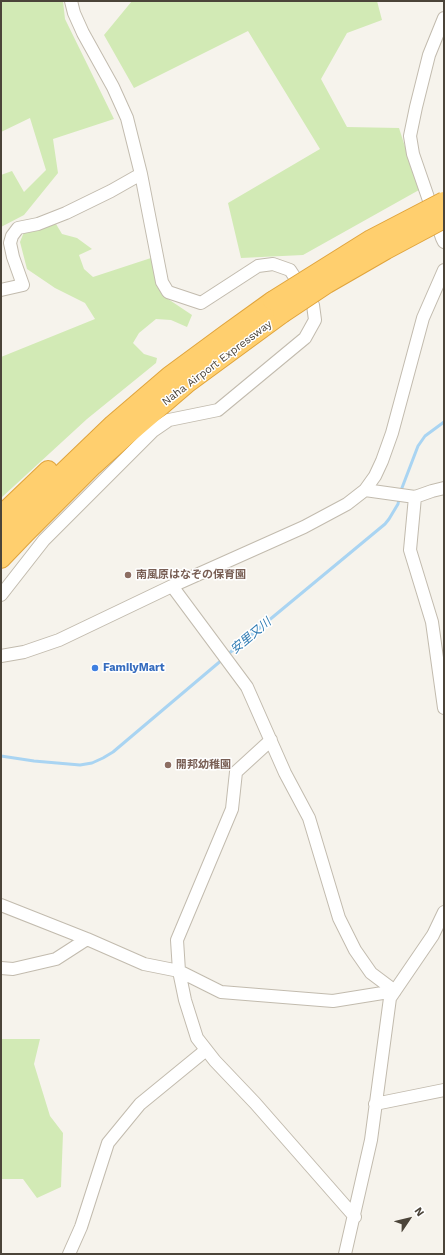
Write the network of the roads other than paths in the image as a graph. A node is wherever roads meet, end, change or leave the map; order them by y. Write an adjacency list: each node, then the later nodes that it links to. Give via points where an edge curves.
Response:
1 (71, 1): 3 (street, via 83,33 113,87 126,118)
2 (444, 18): 6 (street, via 429,56 410,136 413,154)
3 (142, 174): 8 (street, via 66,213 38,224 18,228 10,243 23,285); 18 (street, via 162,282 168,292 201,303 258,266 273,264 290,270 314,305 316,320 305,338 218,410 168,420 152,431 44,540)
4 (444, 201): 9 (highway, Naha Airport Expressway, bridge, via 370,239)
5 (444, 219): 9 (highway, Naha Airport Expressway, bridge, via 346,273)
6 (444, 242)
7 (444, 270): 12 (street, via 423,318 382,461)
8 (1, 290)
9 (277, 307): 10 (highway, Naha Airport Expressway, via 226,334 169,376); 16 (highway, Naha Airport Expressway, via 93,466)
10 (113, 424): 14 (highway, via 82,438); 15 (highway, Naha Airport Expressway)
11 (444, 488): 13 (street)
12 (365, 490): 13 (street); 17 (street, via 347,504 304,527)
13 (415, 497): 20 (street, via 410,550 432,622)
14 (1, 516)
15 (1, 536)
16 (1, 559)
17 (172, 586): 19 (street, via 60,640 24,652); 22 (street, via 247,687)
18 (1, 596)
19 (1, 656)
20 (443, 694): 21 (street)
21 (444, 708)
22 (271, 740): 27 (street, via 236,772 232,809 177,940); 28 (street, via 285,774 309,818 339,918 355,950 371,973)
23 (1, 905): 25 (street)
24 (444, 912): 28 (street, via 433,935)
25 (87, 939): 26 (street, via 56,959 13,969); 27 (street, via 144,964)
26 (1, 968)
27 (179, 971): 28 (street, via 221,992 333,1001); 29 (street, via 197,1038)
28 (395, 991): 31 (street, via 390,998)
29 (206, 1050): 32 (street); 33 (street, via 140,1104 108,1143 81,1227)
30 (444, 1090): 31 (street)
31 (375, 1104): 32 (street, via 371,1140)
32 (354, 1217): 34 (street)
33 (69, 1254)
34 (345, 1254)

